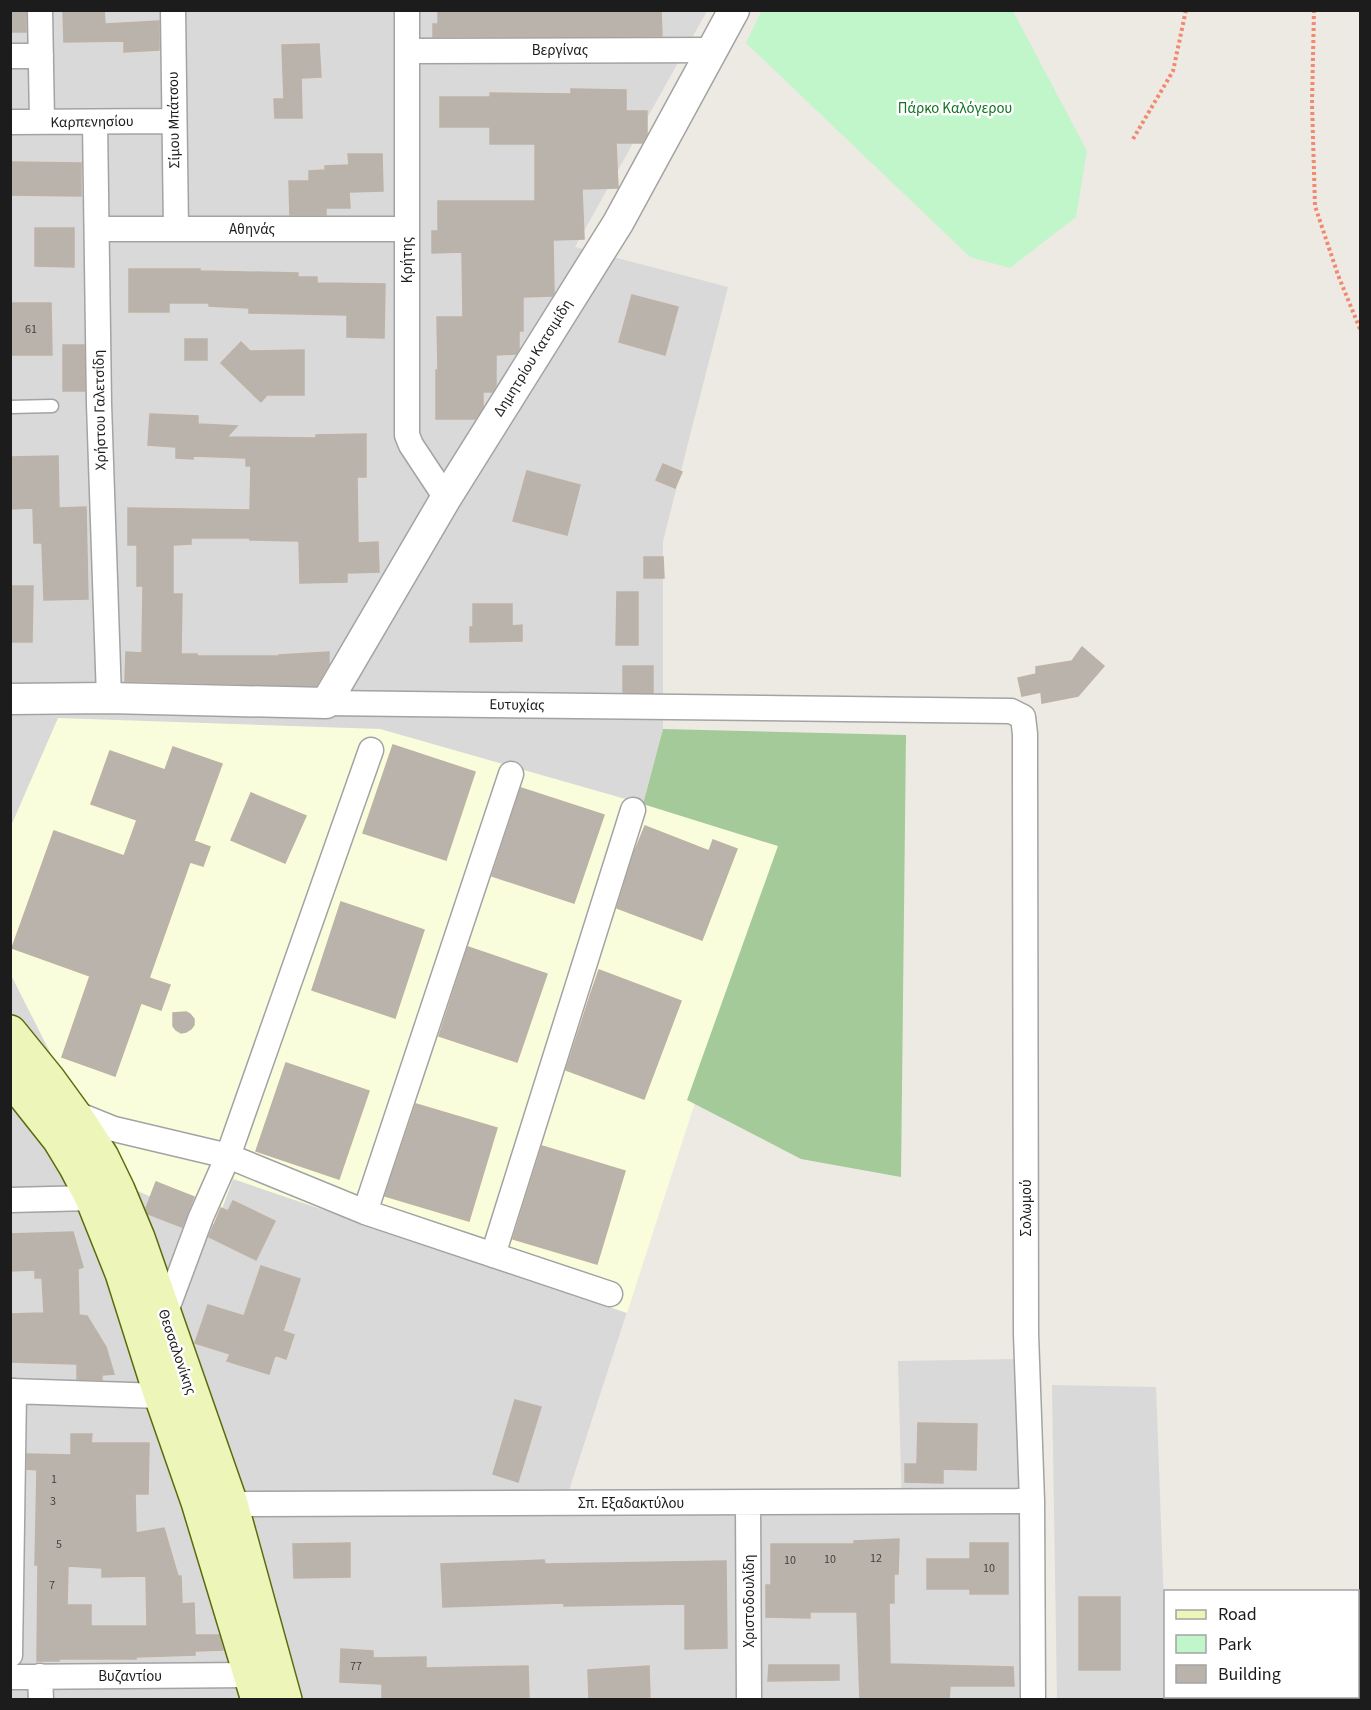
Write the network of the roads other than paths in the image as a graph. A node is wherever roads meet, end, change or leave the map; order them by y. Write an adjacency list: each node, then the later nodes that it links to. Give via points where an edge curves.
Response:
1 (40, 10): 8 (street)
2 (173, 10): 9 (street, Σίμου Μπάτσου)
3 (407, 10): 6 (street, Κρήτης)
4 (734, 10): 5 (street, Δημητρίου Κατσιμίδη)
5 (714, 50): 6 (street, Βεργίνας); 18 (street, Δημητρίου Κατσιμίδη, via 618,223)
6 (407, 51): 15 (street, Κρήτης)
7 (10, 56): 8 (street)
8 (41, 56): 11 (street)
9 (174, 121): 12 (street, Καρπενησίου); 14 (street, Σίμου Μπάτσου)
10 (10, 122): 11 (street, Καρπενησίου)
11 (42, 122): 12 (street, Καρπενησίου)
12 (95, 122): 13 (street, Χρήστου Γαλετσίδη)
13 (98, 229): 14 (street, Αθηνάς); 20 (street, Χρήστου Γαλετσίδη, via 99,404)
14 (176, 229): 15 (street, Αθηνάς)
15 (407, 229): 18 (street, Κρήτης, via 407,435)
16 (52, 406): 17 (lane)
17 (10, 407)
18 (446, 498): 21 (street, Δημητρίου Κατσιμίδη)
19 (10, 699): 20 (street, Ευτυχίας)
20 (109, 699): 21 (street, Ευτυχίας)
21 (326, 703): 22 (street, Ευτυχίας, via 1011,711)
22 (1023, 717): 38 (street, Σολωμού, via 1026,1334)
23 (371, 750): 29 (street)
24 (511, 774): 32 (street)
25 (633, 810): 33 (street)
26 (10, 1032): 28 (main road, Θεσσαλονίκης)
27 (10, 1077): 30 (main road, Θεσσαλονίκης, via 59,1139)
28 (72, 1112): 29 (street, via 114,1129); 35 (main road, Θεσσαλονίκης, via 118,1190)
29 (228, 1156): 32 (street); 35 (street)
30 (92, 1198): 31 (street); 37 (main road, Θεσσαλονίκης, via 122,1273)
31 (10, 1200)
32 (365, 1212): 33 (street)
33 (493, 1255): 34 (street)
34 (610, 1294)
35 (165, 1314): 40 (main road, Θεσσαλονίκης)
36 (12, 1391): 37 (street); 41 (street)
37 (161, 1396): 43 (main road, Θεσσαλονίκης)
38 (1032, 1501): 39 (street, Σπ. Εξαδακτύλου); 47 (street, Σολωμού)
39 (748, 1503): 40 (street, Σπ. Εξαδακτύλου); 46 (street, Χριστοδουλίδη)
40 (231, 1504): 45 (main road, Θεσσαλονίκης)
41 (10, 1655)
42 (10, 1677): 44 (street, Βυζαντίου)
43 (254, 1687): 44 (street, Βυζαντίου)
44 (40, 1688)
45 (285, 1700)
46 (749, 1700)
47 (1033, 1700)

